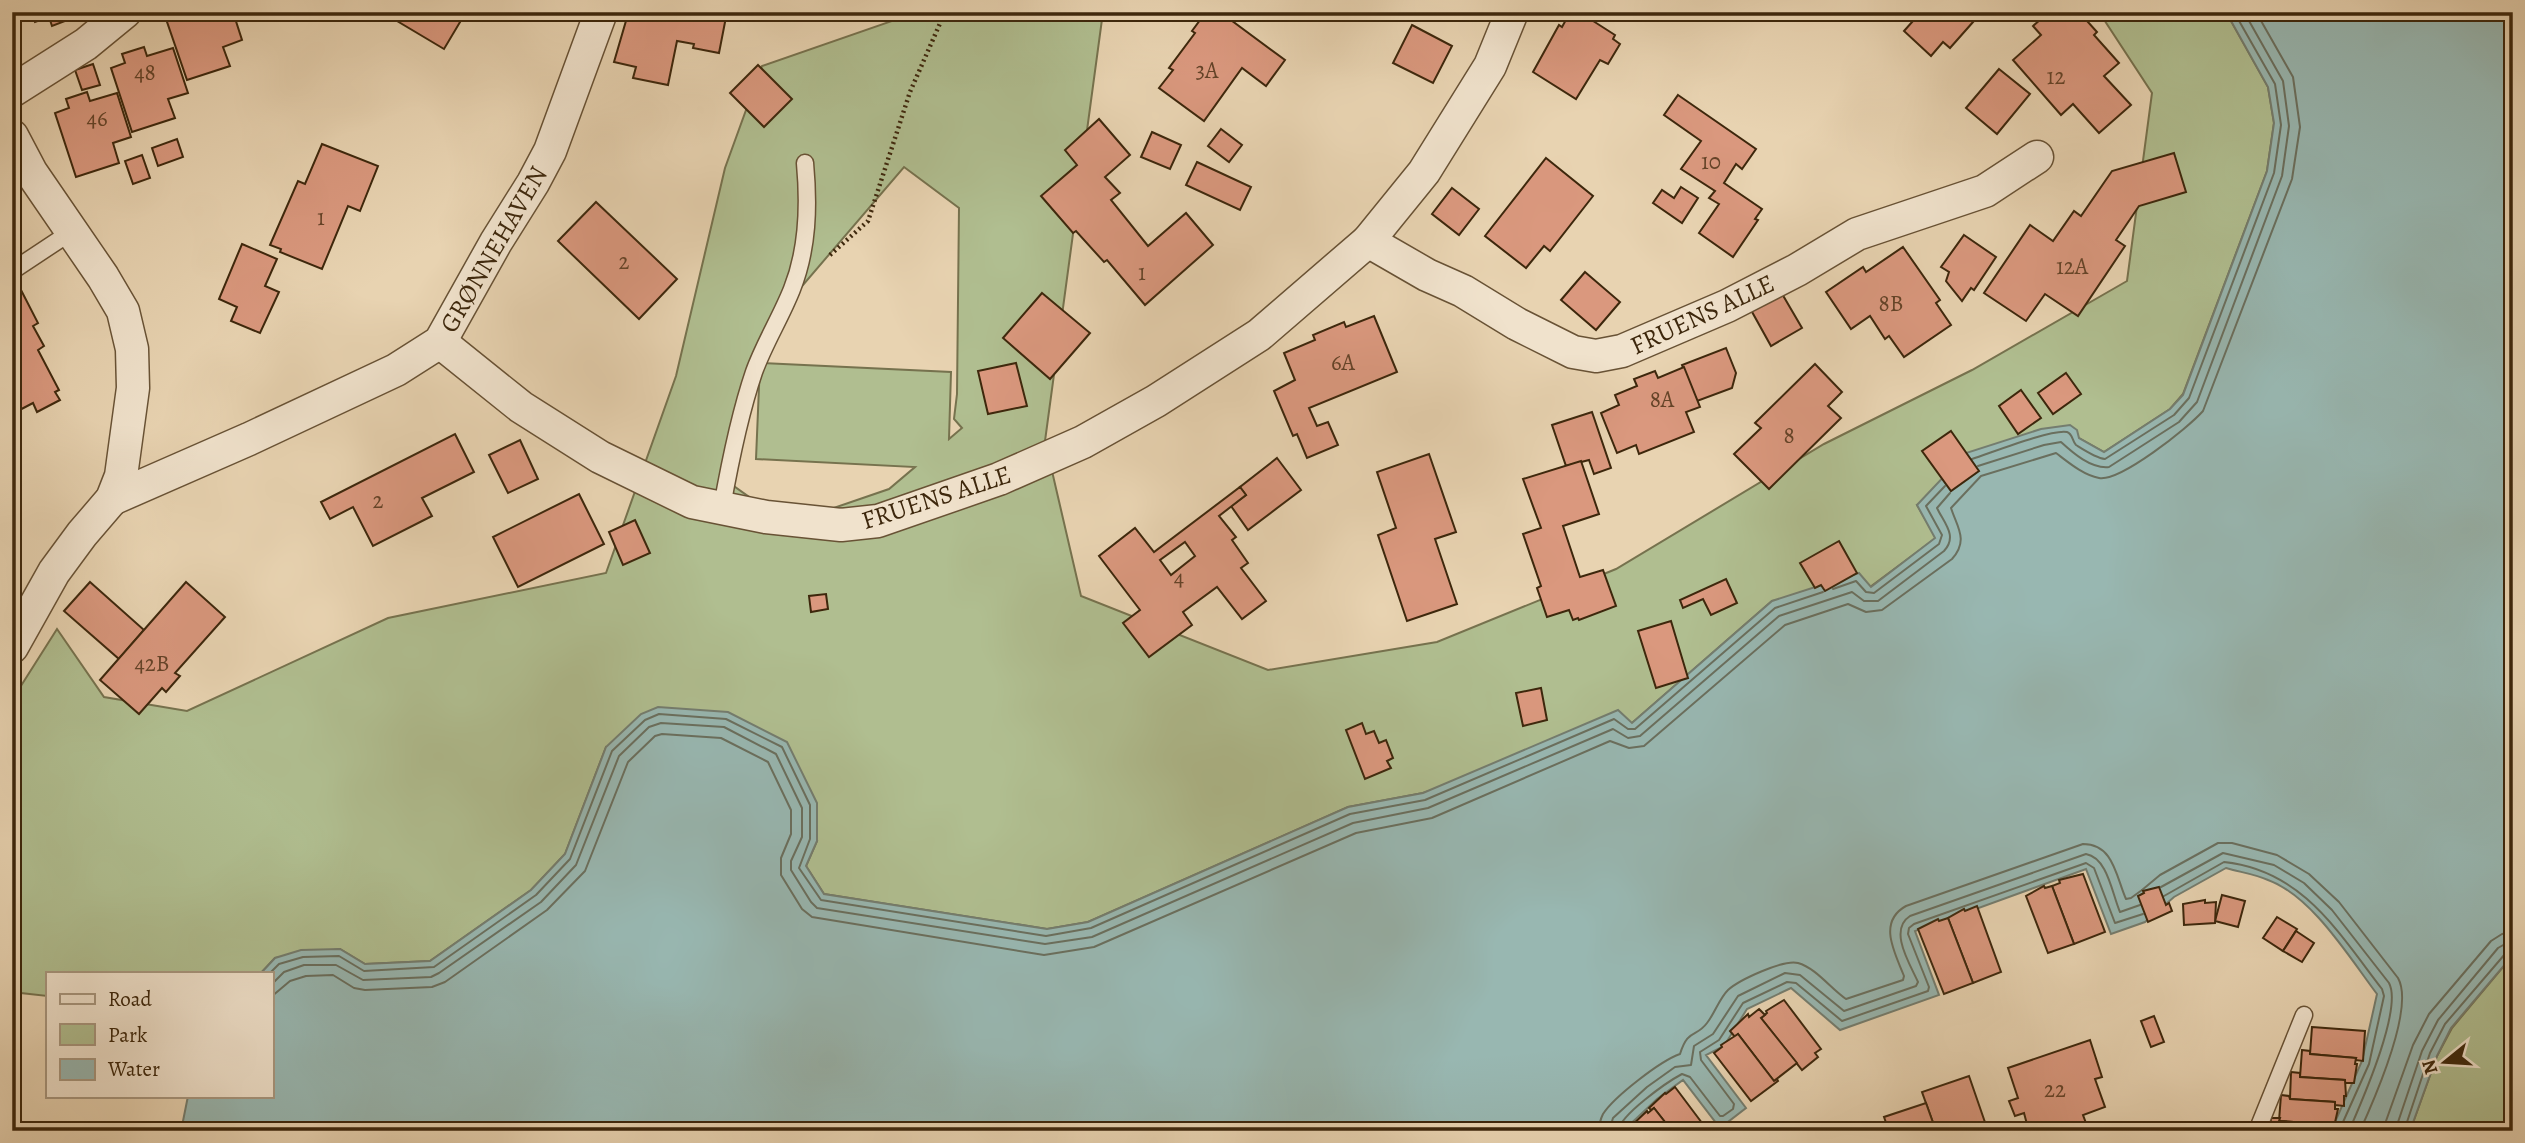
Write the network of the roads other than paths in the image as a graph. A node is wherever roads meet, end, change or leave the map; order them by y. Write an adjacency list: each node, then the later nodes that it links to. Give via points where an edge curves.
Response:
1 (125, 12): 4 (street, via 86,44)
2 (601, 12): 11 (street, GRØNNEHAVEN, via 550,151)
3 (1513, 12): 9 (street, FRUENS ALLE, via 1490,66 1448,136)
4 (12, 92)
5 (12, 136): 8 (street)
6 (2037, 157): 9 (street, FRUENS ALLE, via 1985,191 1857,234 1727,306 1622,351 1596,356 1573,352 1528,330)
7 (805, 163): 13 (lane, via 807,218 802,259 754,372 727,469)
8 (71, 232): 10 (lane); 12 (street, via 123,311 132,349 130,418 121,476)
9 (1368, 241): 13 (street, FRUENS ALLE, via 1259,335 1224,358 1083,442 999,479 878,521 842,525)
10 (12, 271)
11 (440, 342): 12 (street, GRØNNEHAVEN, via 396,370); 13 (street, FRUENS ALLE, via 521,407 600,457 692,502)
12 (112, 499): 14 (street, via 54,572)
13 (722, 507)
14 (12, 647)
15 (2304, 1015): 16 (lane)
16 (2257, 1131)

